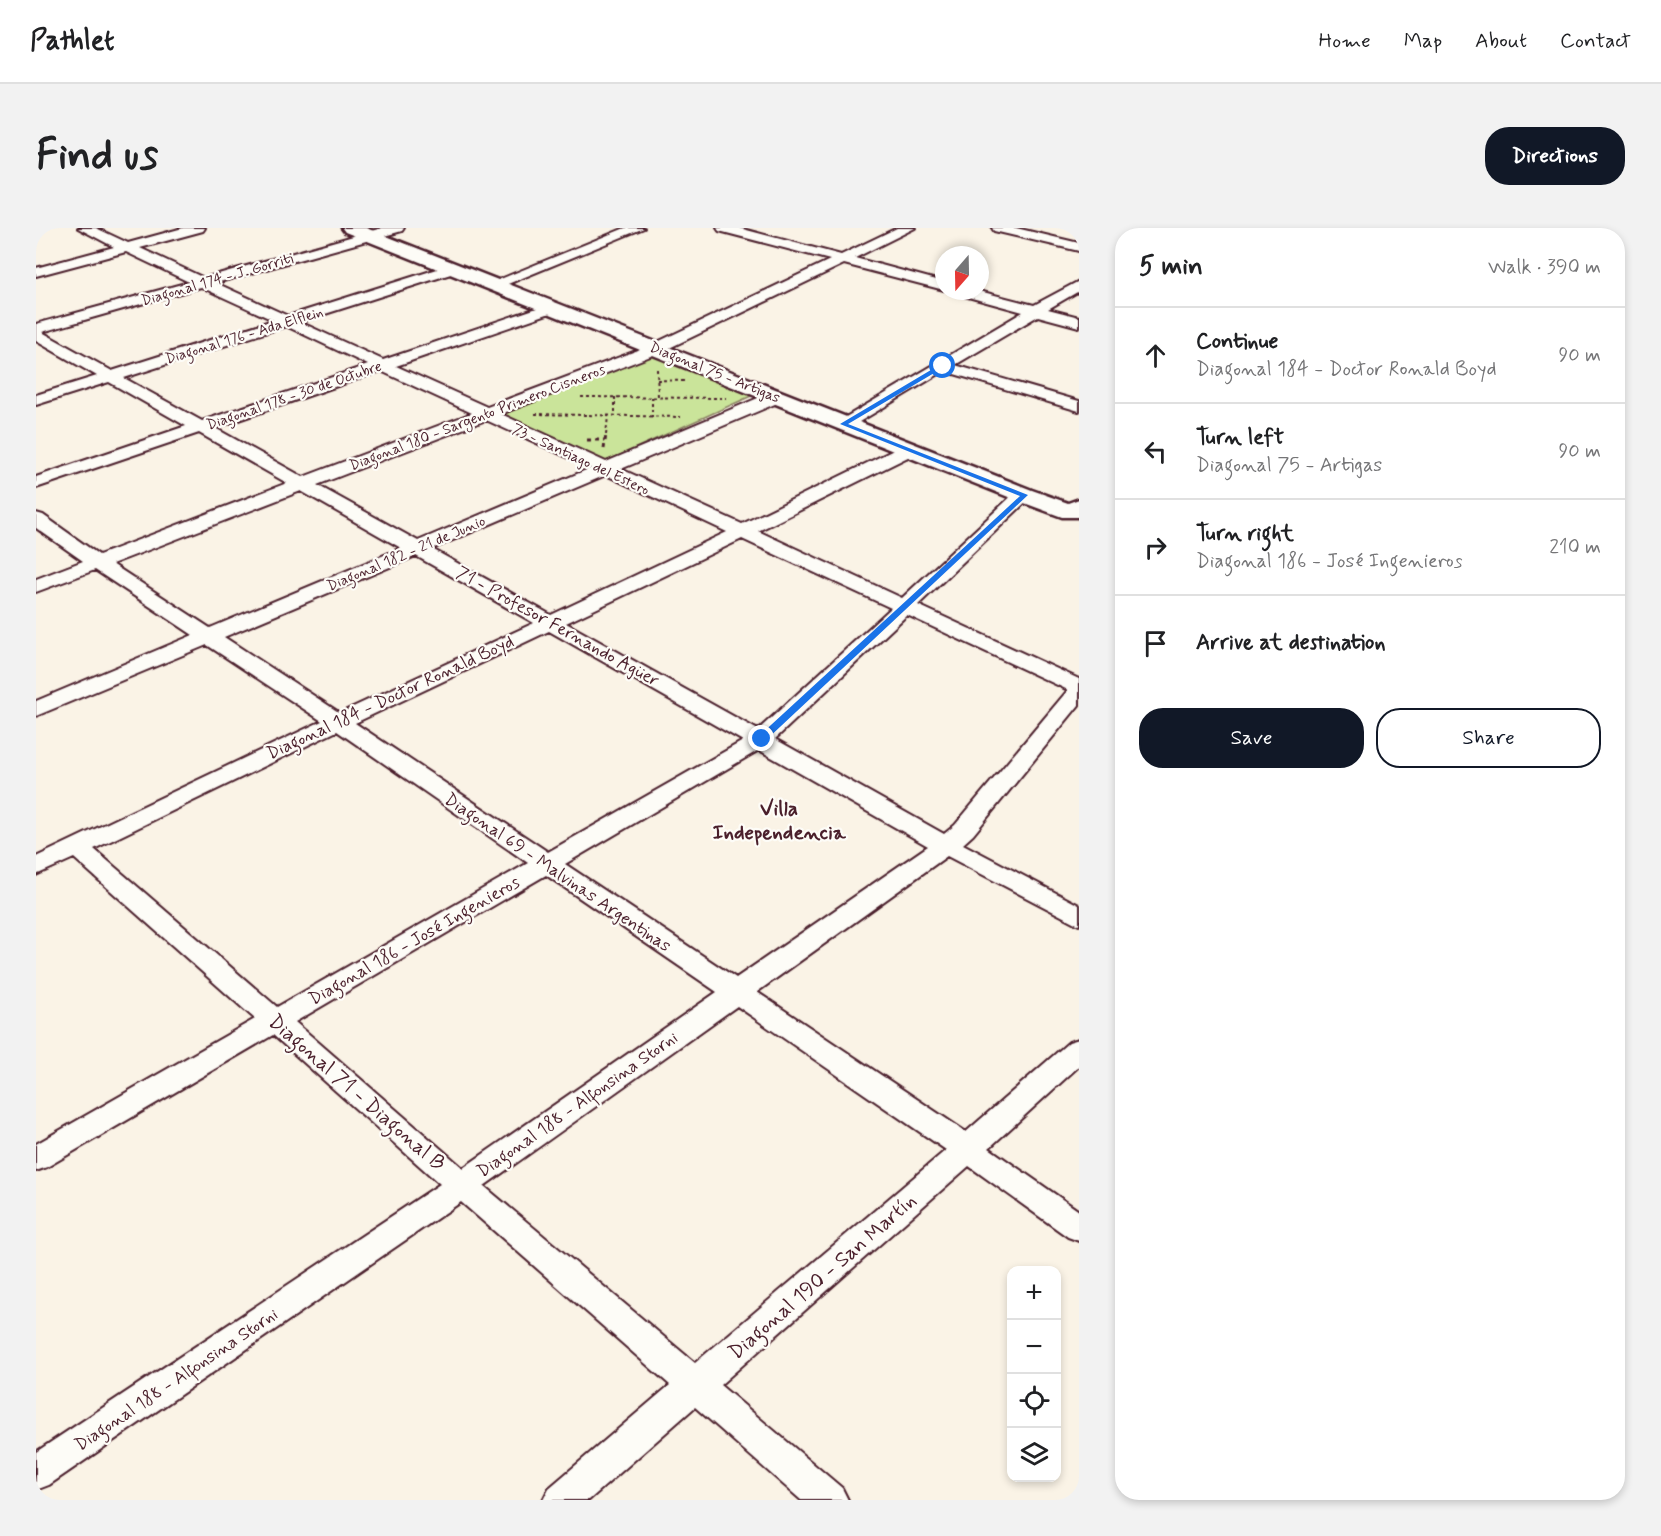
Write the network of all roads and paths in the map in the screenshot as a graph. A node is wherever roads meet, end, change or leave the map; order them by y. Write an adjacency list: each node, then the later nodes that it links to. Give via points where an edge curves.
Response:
1 (85, 228): 10 (street, 73 - Santiago del Estero)
2 (198, 228): 10 (street)
3 (351, 228): 9 (street, Diagonal 75 - Artigas)
4 (397, 228): 9 (street, Diagonal 174 - J. Gorriti)
5 (637, 228): 17 (street)
6 (724, 228): 12 (street)
7 (909, 228): 12 (street, Diagonal 180 - Sargento Primero Cisneros)
8 (999, 228): 11 (street)
9 (372, 236): 13 (street, Diagonal 75 - Artigas); 15 (street, Diagonal 174 - J. Gorriti)
10 (128, 247): 14 (street); 15 (street, 73 - Santiago del Estero)
11 (1079, 247)
12 (843, 260): 16 (street); 26 (street, Diagonal 180 - Sargento Primero Cisneros)
13 (452, 269): 17 (street, Diagonal 75 - Artigas); 22 (street, Diagonal 176 - Ada Elflein)
14 (36, 272)
15 (206, 283): 22 (street, 73 - Santiago del Estero); 24 (street, Diagonal 174 - J. Gorriti)
16 (935, 284)
17 (493, 285): 20 (street, Diagonal 75 - Artigas)
18 (1079, 285): 21 (street)
19 (989, 298): 21 (street)
20 (551, 308): 26 (street, Diagonal 75 - Artigas); 27 (street, Diagonal 178 - 30 de Octubre)
21 (1036, 310): 23 (street); 28 (street)
22 (287, 321): 27 (street, 73 - Santiago del Estero); 29 (street, Diagonal 176 - Ada Elflein)
23 (1079, 322)
24 (36, 329)
25 (36, 335): 29 (street, 71 - Profesor Fernando Agüer)
26 (656, 356): 33 (street, Diagonal 75 - Artigas); 34 (path); 39 (street, Diagonal 180 - Sargento Primero Cisneros)
27 (383, 364): 39 (street, 73 - Santiago del Estero); 45 (street, Diagonal 178 - 30 de Octubre)
28 (943, 366): 37 (street); 44 (street)
29 (112, 376): 36 (street, Diagonal 176 - Ada Elflein); 45 (street, 71 - Profesor Fernando Agüer)
30 (574, 397): 31 (path)
31 (615, 397): 32 (path); 41 (path)
32 (652, 397): 34 (path); 42 (path)
33 (776, 397): 44 (street, Diagonal 75 - Artigas); 47 (street, Diagonal 182 - 21 de Junio)
34 (658, 398): 35 (path)
35 (731, 398)
36 (36, 400)
37 (1079, 406)
38 (532, 414): 40 (path)
39 (486, 415): 47 (street, 73 - Santiago del Estero); 49 (street, Diagonal 180 - Sargento Primero Cisneros)
40 (608, 416): 41 (path); 47 (path)
41 (615, 416): 42 (path)
42 (652, 417): 43 (path)
43 (687, 417)
44 (843, 424): 46 (street, Diagonal 75 - Artigas)
45 (202, 427): 48 (street, Diagonal 178 - 30 de Octubre); 49 (street, 71 - Profesor Fernando Agüer)
46 (908, 450): 50 (street, Diagonal 75 - Artigas); 53 (street, Diagonal 184 - Doctor Ronald Boyd)
47 (604, 463): 53 (street, 73 - Santiago del Estero); 54 (street, Diagonal 182 - 21 de Junio)
48 (36, 483)
49 (304, 484): 54 (street, 71 - Profesor Fernando Agüer); 55 (street, Diagonal 180 - Sargento Primero Cisneros)
50 (1024, 495): 51 (street, Diagonal 75 - Artigas); 57 (street, Diagonal 186 - José Ingenieros)
51 (1076, 511)
52 (36, 519): 55 (street, Diagonal 69 - Malvinas Argentinas)
53 (743, 533): 57 (street, 73 - Santiago del Estero); 58 (street, Diagonal 184 - Doctor Ronald Boyd)
54 (418, 548): 58 (street, 71 - Profesor Fernando Agüer); 59 (street, Diagonal 182 - 21 de Junio)
55 (98, 563): 56 (street, Diagonal 180 - Sargento Primero Cisneros); 59 (street, Diagonal 69 - Malvinas Argentinas)
56 (36, 586)
57 (902, 606): 60 (street, 73 - Santiago del Estero); 63 (street, Diagonal 186 - José Ingenieros)
58 (550, 621): 62 (street, Diagonal 184 - Doctor Ronald Boyd); 63 (street, 71 - Profesor Fernando Agüer)
59 (207, 636): 61 (street, Diagonal 182 - 21 de Junio); 62 (street, Diagonal 69 - Malvinas Argentinas)
60 (1079, 689): 64 (street, Diagonal 188 - Alfonsina Storni, via 964,830)
61 (36, 709)
62 (338, 722): 65 (street, Diagonal 184 - Doctor Ronald Boyd); 66 (street, Diagonal 69 - Malvinas Argentinas)
63 (762, 739): 64 (street, 71 - Profesor Fernando Agüer); 66 (street, Diagonal 186 - José Ingenieros)
64 (946, 845): 68 (street, 71 - Profesor Fernando Agüer); 69 (street, Diagonal 188 - Alfonsina Storni)
65 (77, 847): 67 (street, Diagonal 184 - Doctor Ronald Boyd); 70 (street, Diagonal 71 - Diagonal B)
66 (545, 863): 69 (street, Diagonal 69 - Malvinas Argentinas); 70 (street, Diagonal 186 - José Ingenieros)
67 (36, 867)
68 (1079, 916)
69 (735, 992): 72 (street, Diagonal 69 - Malvinas Argentinas); 74 (street, Diagonal 188 - Alfonsina Storni)
70 (276, 1021): 73 (street, Diagonal 186 - José Ingenieros); 74 (street, Diagonal 71 - Diagonal B)
71 (1079, 1049): 72 (street, Diagonal 190 - San Martín)
72 (968, 1149): 75 (street, Diagonal 69 - Malvinas Argentinas); 76 (street, Diagonal 190 - San Martín)
73 (36, 1159)
74 (462, 1185): 76 (street, Diagonal 71 - Diagonal B); 77 (street, Diagonal 188 - Alfonsina Storni)
75 (1079, 1228)
76 (696, 1386): 78 (street, Diagonal 190 - San Martín); 79 (street, Diagonal 71 - Diagonal B)
77 (36, 1473)
78 (562, 1500)
79 (829, 1500)

